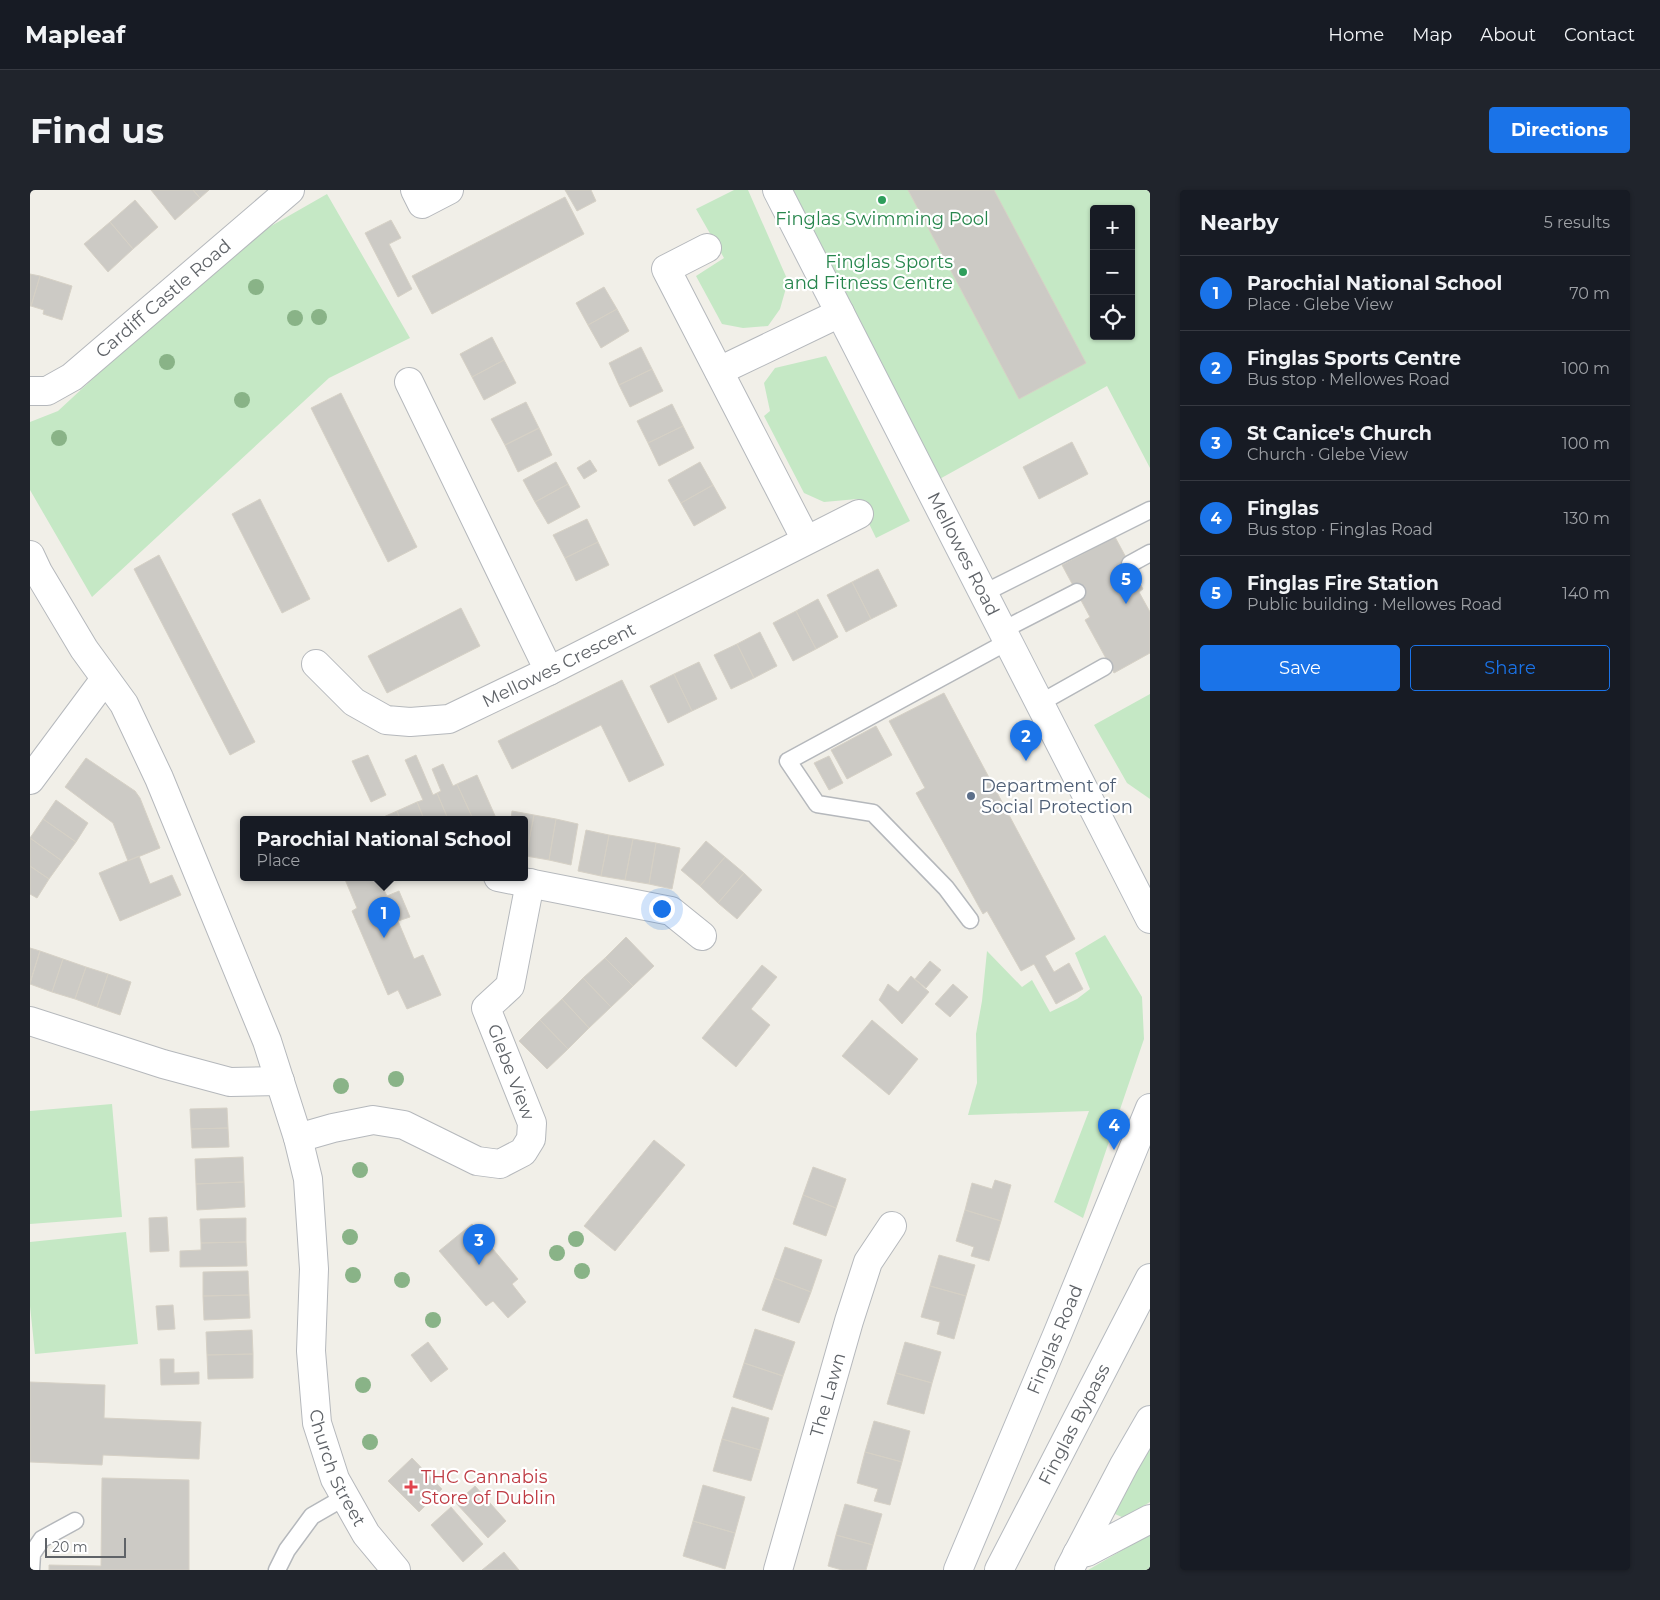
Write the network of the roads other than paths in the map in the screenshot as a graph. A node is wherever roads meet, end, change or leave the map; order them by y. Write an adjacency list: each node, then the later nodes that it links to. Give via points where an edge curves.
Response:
1 (290, 190): 9 (street, Cardiff Castle Road, via 72,377 47,390)
2 (415, 190): 3 (street, via 422,204)
3 (449, 190)
4 (777, 190): 6 (street, Mellowes Road)
5 (707, 248): 7 (street, via 666,270)
6 (840, 313): 7 (street); 17 (street, Mellowes Road)
7 (719, 372): 12 (street)
8 (409, 382): 21 (street)
9 (30, 391)
10 (1150, 510): 17 (lane)
11 (859, 514): 12 (street, Mellowes Crescent)
12 (806, 540): 21 (street, Mellowes Crescent)
13 (1150, 553): 14 (lane)
14 (1130, 564)
15 (33, 568): 22 (street, Church Street)
16 (1077, 592): 18 (lane)
17 (984, 593): 18 (street, Mellowes Road)
18 (1006, 636): 23 (street, Mellowes Road); 28 (lane, via 788,761 817,804 873,813 946,888)
19 (316, 664): 21 (street, Mellowes Crescent, via 354,702 386,720 410,722 449,719)
20 (1104, 667): 23 (lane)
21 (549, 671)
22 (105, 679): 24 (street); 31 (street, Church Street, via 124,704 159,778 267,1041)
23 (1040, 703): 27 (street, Mellowes Road)
24 (30, 780)
25 (519, 881): 26 (street)
26 (530, 883): 29 (street, via 671,911); 33 (street, Glebe View, via 510,986 486,1008 532,1123 531,1140 523,1152 500,1164 477,1161 404,1126 373,1120)
27 (1150, 919)
28 (970, 920)
29 (702, 936)
30 (30, 1021): 31 (street, via 230,1082)
31 (280, 1081): 33 (street, Church Street)
32 (1150, 1108): 45 (street, Finglas Road)
33 (298, 1138): 37 (street, Church Street, via 308,1179 313,1260 311,1351 317,1423 335,1479)
34 (892, 1226): 44 (street, The Lawn, via 868,1262)
35 (1150, 1278): 46 (street, Finglas Bypass)
36 (1150, 1420): 40 (street)
37 (345, 1497): 42 (lane, via 312,1516); 43 (street, Church Street, via 366,1534)
38 (1150, 1519): 40 (street)
39 (75, 1521): 41 (lane, via 42,1539 32,1554)
40 (1073, 1562)
41 (31, 1570)
42 (277, 1570)
43 (396, 1570)
44 (778, 1570)
45 (958, 1570)
46 (998, 1570)

